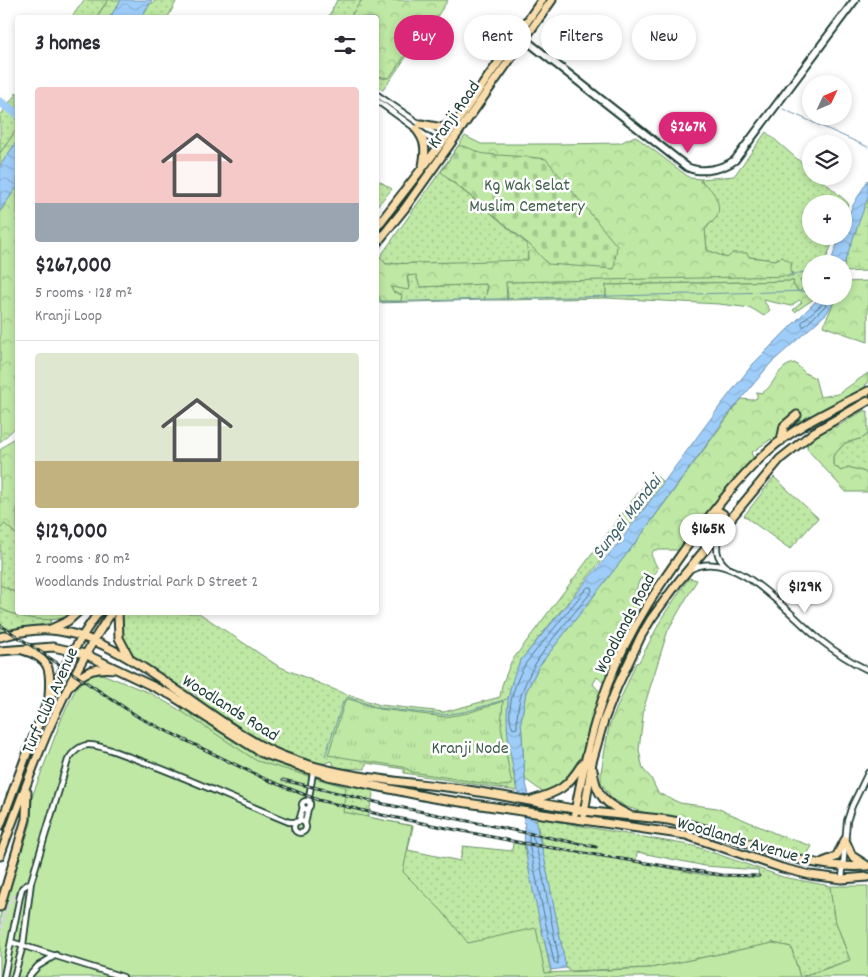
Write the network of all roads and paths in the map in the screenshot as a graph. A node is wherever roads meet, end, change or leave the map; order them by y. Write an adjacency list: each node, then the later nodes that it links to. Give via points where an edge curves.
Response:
1 (542, 0): 4 (main road, Kranji Road)
2 (552, 0): 5 (main road, Kranji Road)
3 (855, 0): 6 (street, via 735,160 718,168 697,170 687,167)
4 (531, 16)
5 (531, 29)
6 (531, 44)
7 (500, 60): 11 (main road, Kranji Road)
8 (508, 60): 13 (main road, Kranji Road)
9 (379, 96): 12 (street)
10 (379, 102): 12 (street)
11 (459, 119): 12 (main road, via 442,128); 13 (main road, Kranji Road)
12 (418, 127): 13 (street); 14 (main road, via 425,146)
13 (444, 145): 14 (main road, Kranji Road); 16 (main road, Kranji Road)
14 (423, 166): 15 (main road, Kranji Road)
15 (395, 204): 16 (main road); 17 (main road, Kranji Road)
16 (405, 208): 18 (main road, Kranji Road)
17 (379, 224)
18 (379, 240)
19 (868, 391): 22 (main road, Woodlands Road)
20 (868, 401): 24 (main road, Woodlands Road, via 796,445 769,471)
21 (797, 414): 22 (main road, via 784,426)
22 (781, 441): 23 (main road, Woodlands Road, via 740,479)
23 (713, 512): 24 (main road, via 723,514); 45 (main road, Woodlands Road, via 667,574 637,622 608,683)
24 (726, 523): 25 (main road, Woodlands Road)
25 (720, 531): 26 (street, via 717,553 720,561); 27 (main road, Woodlands Road)
26 (730, 569): 27 (street, via 706,563); 42 (street, via 763,589 828,646)
27 (687, 571): 45 (main road, Woodlands Road, via 641,636)
28 (75, 615): 32 (main road)
29 (97, 615): 33 (main road)
30 (110, 615): 35 (main road)
31 (118, 615): 40 (main road, via 119,638)
32 (50, 630): 33 (main road, Woodlands Road); 34 (main road, Woodlands Road)
33 (82, 636): 35 (main road, Woodlands Road); 38 (main road)
34 (0, 637)
35 (93, 640): 39 (main road, Turf Club Avenue); 40 (main road, Woodlands Road)
36 (19, 649): 37 (main road, Woodlands Road); 38 (main road, Woodlands Road, via 42,646); 44 (main road, via 37,655 45,662 51,678)
37 (0, 651)
38 (73, 651): 39 (main road, Woodlands Road); 44 (main road, Turf Club Avenue)
39 (85, 654): 41 (main road, Woodlands Road); 43 (main road, Turf Club Avenue)
40 (131, 660): 49 (main road, Woodlands Road, via 229,727 291,759 330,770)
41 (122, 670): 43 (main road, via 89,670); 46 (main road, Woodlands Road, via 171,695 256,750)
42 (868, 670)
43 (65, 692): 48 (main road, Turf Club Avenue)
44 (49, 699): 61 (main road, Turf Club Avenue)
45 (588, 761): 51 (main road, via 563,788); 54 (main road, Woodlands Road); 55 (main road, Woodlands Road); 57 (main road, via 600,796)
46 (313, 772): 50 (street); 53 (main road, Woodlands Road, via 395,791)
47 (868, 773): 63 (street, via 850,812)
48 (27, 786): 64 (main road, Turf Club Avenue); 71 (main road, via 26,819)
49 (490, 793): 51 (main road, Woodlands Road); 53 (main road, via 498,800)
50 (307, 799): 52 (street); 52 (street)
51 (529, 801): 54 (main road, Woodlands Road)
52 (307, 806): 60 (street)
53 (494, 806): 56 (main road, Woodlands Road)
54 (575, 809): 55 (main road, Woodlands Road); 56 (main road, Woodlands Road)
55 (584, 811): 57 (main road, Woodlands Avenue 3); 58 (main road, Woodlands Road)
56 (574, 818): 58 (main road, Woodlands Road)
57 (635, 818): 65 (main road, Woodlands Avenue 3, via 688,825)
58 (583, 819): 69 (main road, Woodlands Avenue 3, via 686,835 782,868)
59 (289, 822): 60 (street); 62 (street); 70 (street, via 163,769 88,745 71,754 68,760)
60 (301, 822): 62 (street); 62 (street, via 306,829 303,833)
61 (0, 826)
62 (294, 828)
63 (845, 840): 65 (main road, via 833,859); 66 (main road, via 854,858); 67 (street)
64 (0, 856)
65 (810, 863): 67 (main road, Woodlands Avenue 3)
66 (868, 865): 67 (main road, Woodlands Avenue 3)
67 (843, 867): 69 (street)
68 (868, 877): 69 (main road, Woodlands Avenue 3)
69 (842, 879)
70 (31, 882): 72 (street, via 22,888); 73 (street)
71 (0, 907)
72 (11, 942): 73 (street); 75 (street)
73 (23, 946): 74 (street); 76 (street)
74 (56, 955): 77 (street); 78 (street)
75 (4, 977)
76 (14, 977)
77 (28, 977)
78 (123, 977)

